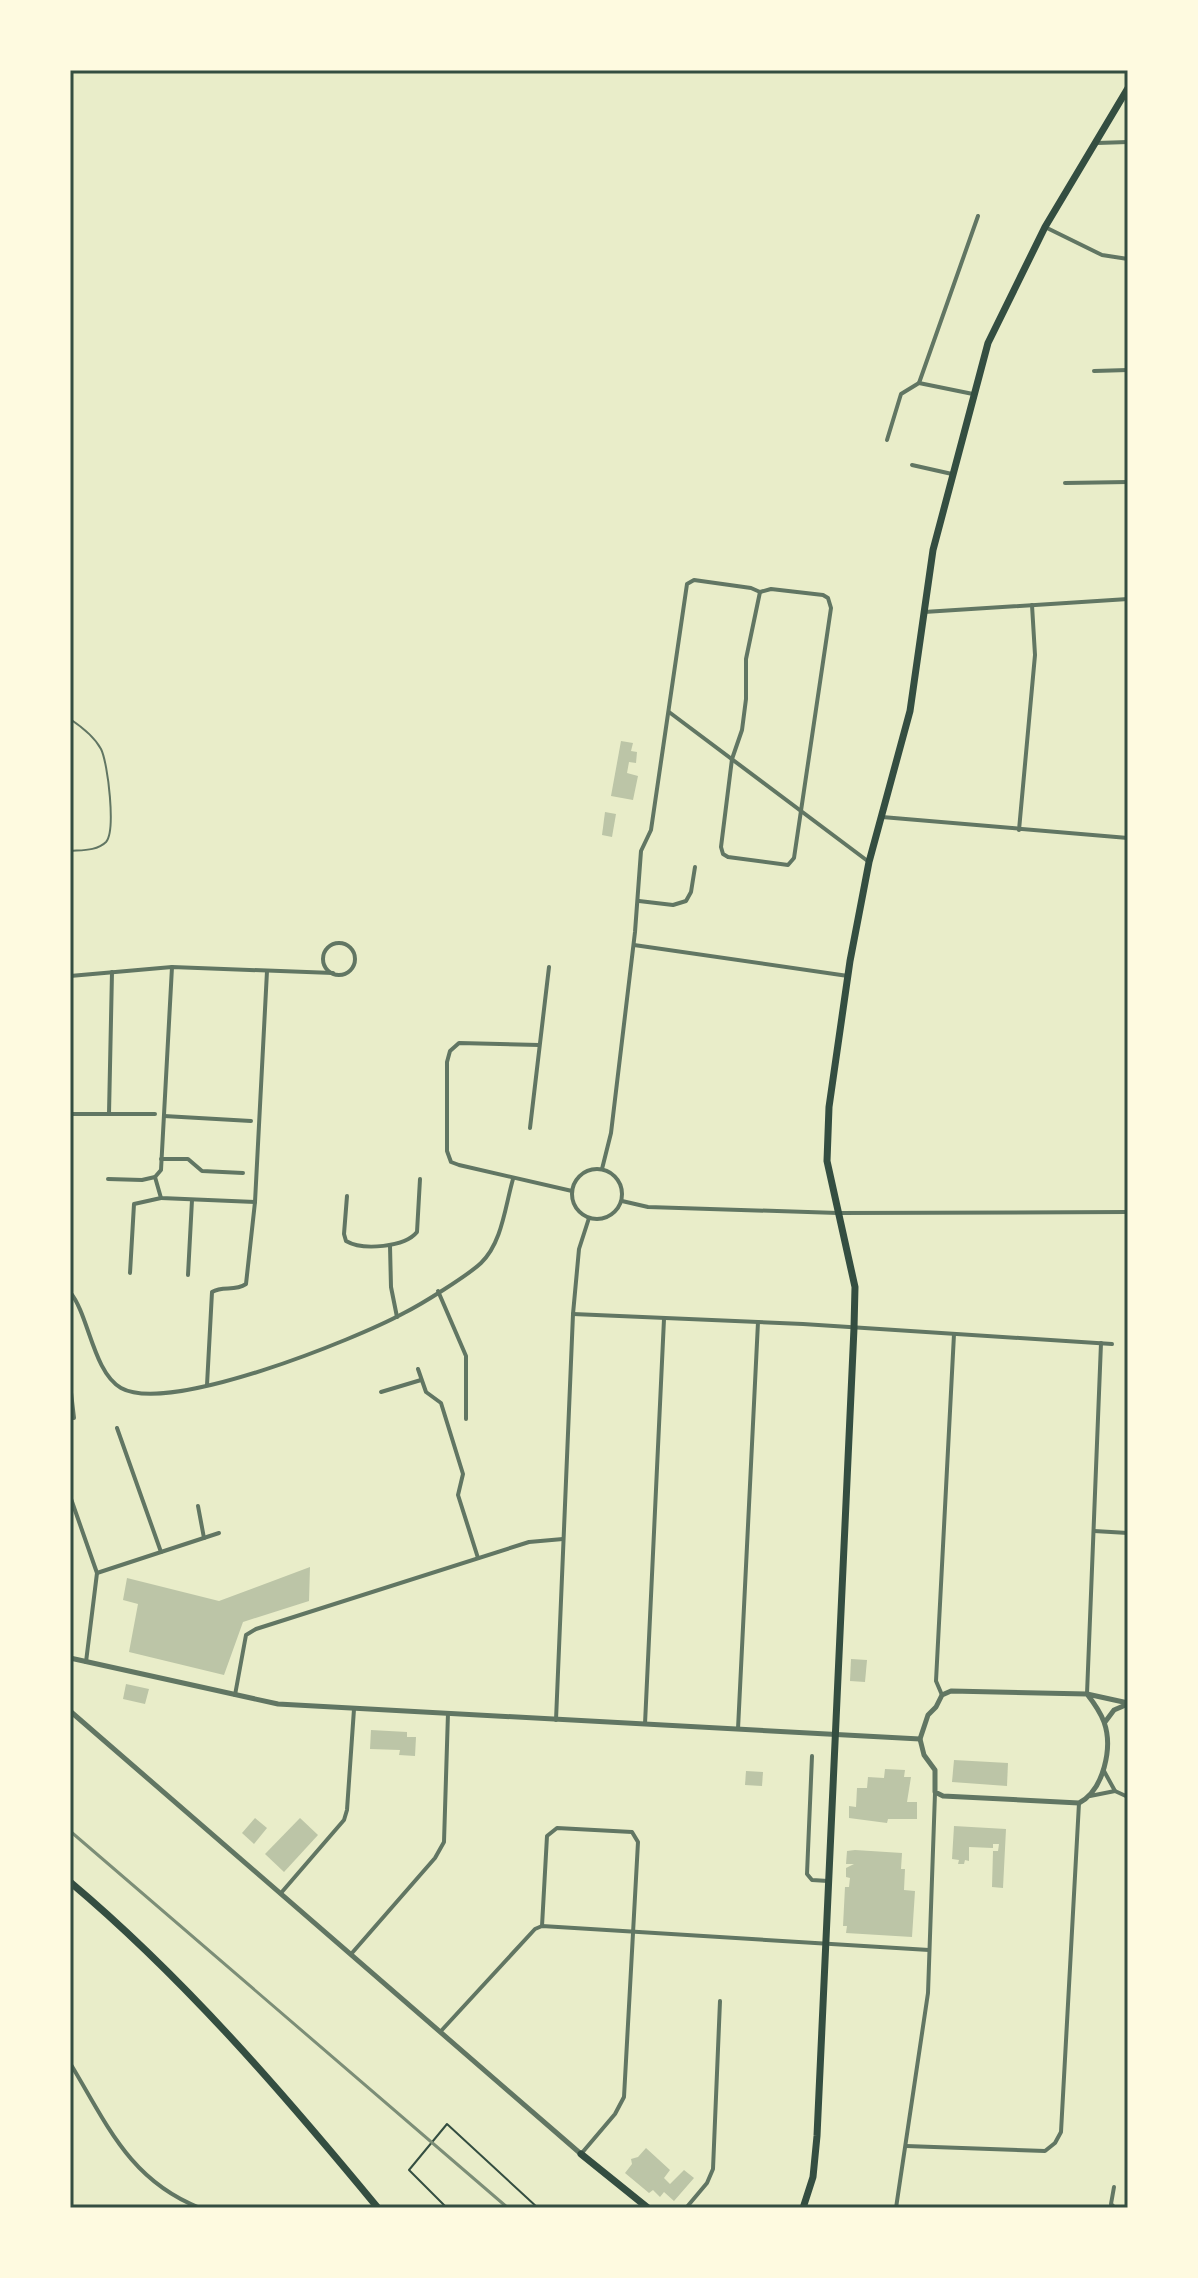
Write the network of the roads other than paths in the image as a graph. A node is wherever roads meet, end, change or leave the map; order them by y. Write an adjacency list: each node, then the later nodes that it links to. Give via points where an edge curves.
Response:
1 (1128, 88): 3 (main road)
2 (1128, 142): 3 (street)
3 (1097, 143): 5 (main road)
4 (978, 216): 9 (street)
5 (1045, 227): 6 (street, via 1102,255); 10 (main road, via 988,343)
6 (1128, 259)
7 (1128, 370): 8 (street)
8 (1094, 371)
9 (919, 383): 10 (street); 11 (street, via 901,394)
10 (973, 394): 13 (main road)
11 (887, 440)
12 (912, 465): 13 (street)
13 (952, 474): 19 (main road)
14 (1128, 482): 15 (street)
15 (1065, 483)
16 (760, 592): 20 (street, via 689,581); 22 (street, via 744,671 742,730); 23 (street, via 823,595 830,603)
17 (1128, 599): 18 (street)
18 (1032, 605): 19 (street); 25 (street, via 1035,655)
19 (924, 612): 24 (main road, via 907,722)
20 (668, 712): 22 (street); 30 (street, via 651,830 641,851)
21 (70, 719): 27 (lane, via 100,747 111,829 95,848)
22 (732, 759): 23 (street); 23 (street, via 723,854 791,864)
23 (800, 812): 28 (street)
24 (882, 817): 25 (street); 28 (main road)
25 (1019, 830): 26 (street)
26 (1128, 838)
27 (70, 851)
28 (869, 862): 38 (main road)
29 (695, 867): 30 (street, via 686,901)
30 (639, 901): 31 (street)
31 (634, 945): 38 (street); 47 (street)
32 (172, 967): 34 (street); 35 (street); 43 (street)
33 (549, 967): 39 (street)
34 (267, 971): 36 (street); 58 (street)
35 (112, 972): 37 (street); 41 (street)
36 (333, 973): 36 (street, via 343,974 354,964 352,950 344,943 333,944 323,956)
37 (70, 976)
38 (848, 976): 60 (main road, via 826,1133)
39 (539, 1045): 45 (street); 52 (street, via 459,1043 447,1062 451,1162)
40 (70, 1114): 41 (street)
41 (109, 1114): 42 (street)
42 (155, 1114)
43 (164, 1116): 44 (street); 46 (street)
44 (251, 1121)
45 (530, 1128)
46 (161, 1159): 48 (street, via 188,1159 202,1171); 49 (street)
47 (602, 1169): 53 (street, via 584,1172); 57 (street, via 618,1179)
48 (243, 1173)
49 (155, 1177): 50 (street); 55 (street)
50 (108, 1179)
51 (420, 1179): 62 (street, via 417,1232)
52 (513, 1179): 53 (street); 65 (street, via 495,1245 480,1264)
53 (572, 1191): 61 (street, via 576,1208)
54 (347, 1196): 62 (street, via 346,1241)
55 (161, 1198): 56 (street); 63 (street, via 134,1204)
56 (192, 1200): 58 (street); 64 (street)
57 (622, 1201): 60 (street, via 648,1207); 61 (street, via 614,1214)
58 (255, 1202): 78 (street, via 246,1284 212,1292)
59 (1128, 1212): 60 (street)
60 (838, 1213): 71 (main road, via 855,1287)
61 (589, 1218): 67 (street, via 579,1249)
62 (390, 1246): 68 (street)
63 (130, 1273)
64 (188, 1275)
65 (438, 1291): 68 (street); 81 (street, via 466,1356)
66 (70, 1292): 78 (street, via 100,1359 121,1388 166,1394)
67 (573, 1314): 69 (street); 89 (street)
68 (397, 1317): 78 (street, via 316,1353)
69 (664, 1318): 70 (street); 104 (street)
70 (758, 1322): 71 (street); 105 (street)
71 (854, 1328): 72 (street); 106 (main road)
72 (954, 1334): 73 (street); 97 (street, via 936,1681)
73 (1101, 1343): 74 (street); 85 (street)
74 (1112, 1344)
75 (418, 1369): 76 (street)
76 (421, 1380): 79 (street); 91 (street, via 426,1392 441,1403 463,1474 458,1495)
77 (70, 1384): 80 (street)
78 (207, 1385)
79 (381, 1392)
80 (70, 1418)
81 (466, 1419)
82 (117, 1428): 90 (street)
83 (70, 1496): 92 (street)
84 (198, 1506): 88 (street)
85 (1093, 1531): 87 (street); 95 (street)
86 (219, 1533): 88 (street)
87 (1128, 1533)
88 (204, 1538): 90 (street)
89 (563, 1539): 91 (street, via 529,1542); 102 (street)
90 (161, 1552): 92 (street)
91 (478, 1559): 96 (street, via 256,1629 246,1635)
92 (97, 1573): 94 (street)
93 (70, 1658): 94 (street)
94 (86, 1662): 96 (street)
95 (1087, 1694): 97 (street); 98 (street); 103 (street)
96 (235, 1695): 99 (street)
97 (942, 1695): 107 (street)
98 (1128, 1704): 103 (street)
99 (354, 1709): 101 (street); 117 (street, via 344,1820)
100 (70, 1711): 117 (street)
101 (448, 1713): 102 (street); 122 (street, via 444,1842)
102 (556, 1720): 104 (street)
103 (1104, 1723): 109 (street)
104 (645, 1724): 105 (street)
105 (738, 1729): 106 (street)
106 (835, 1734): 107 (street); 115 (main road)
107 (920, 1739): 111 (street, via 935,1770)
108 (812, 1756): 115 (street, via 807,1874 812,1880)
109 (1104, 1770): 110 (street); 112 (street)
110 (1115, 1791): 112 (street); 113 (street)
111 (935, 1792): 114 (street); 121 (street)
112 (1089, 1796): 114 (street)
113 (1128, 1797)
114 (1079, 1803): 126 (street, via 1061,2132 1045,2151)
115 (828, 1881): 120 (main road)
116 (70, 1882): 130 (main road, via 205,2013)
117 (281, 1893): 122 (street)
118 (542, 1926): 119 (street); 119 (street, via 547,1836 557,1828 632,1832 638,1842); 124 (street)
119 (633, 1933): 120 (street); 127 (street, via 624,2097)
120 (825, 1944): 121 (street); 133 (main road, via 817,2136)
121 (929, 1950): 126 (street, via 928,1993)
122 (352, 1953): 124 (street)
123 (720, 2001): 132 (street, via 713,2169)
124 (441, 2031): 127 (street)
125 (70, 2063): 129 (street, via 141,2171 162,2190)
126 (906, 2146): 134 (street)
127 (581, 2154): 131 (main road)
128 (1114, 2187): 135 (street)
129 (200, 2208)
130 (378, 2208)
131 (648, 2208)
132 (686, 2208)
133 (803, 2208)
134 (896, 2208)
135 (1115, 2208)

